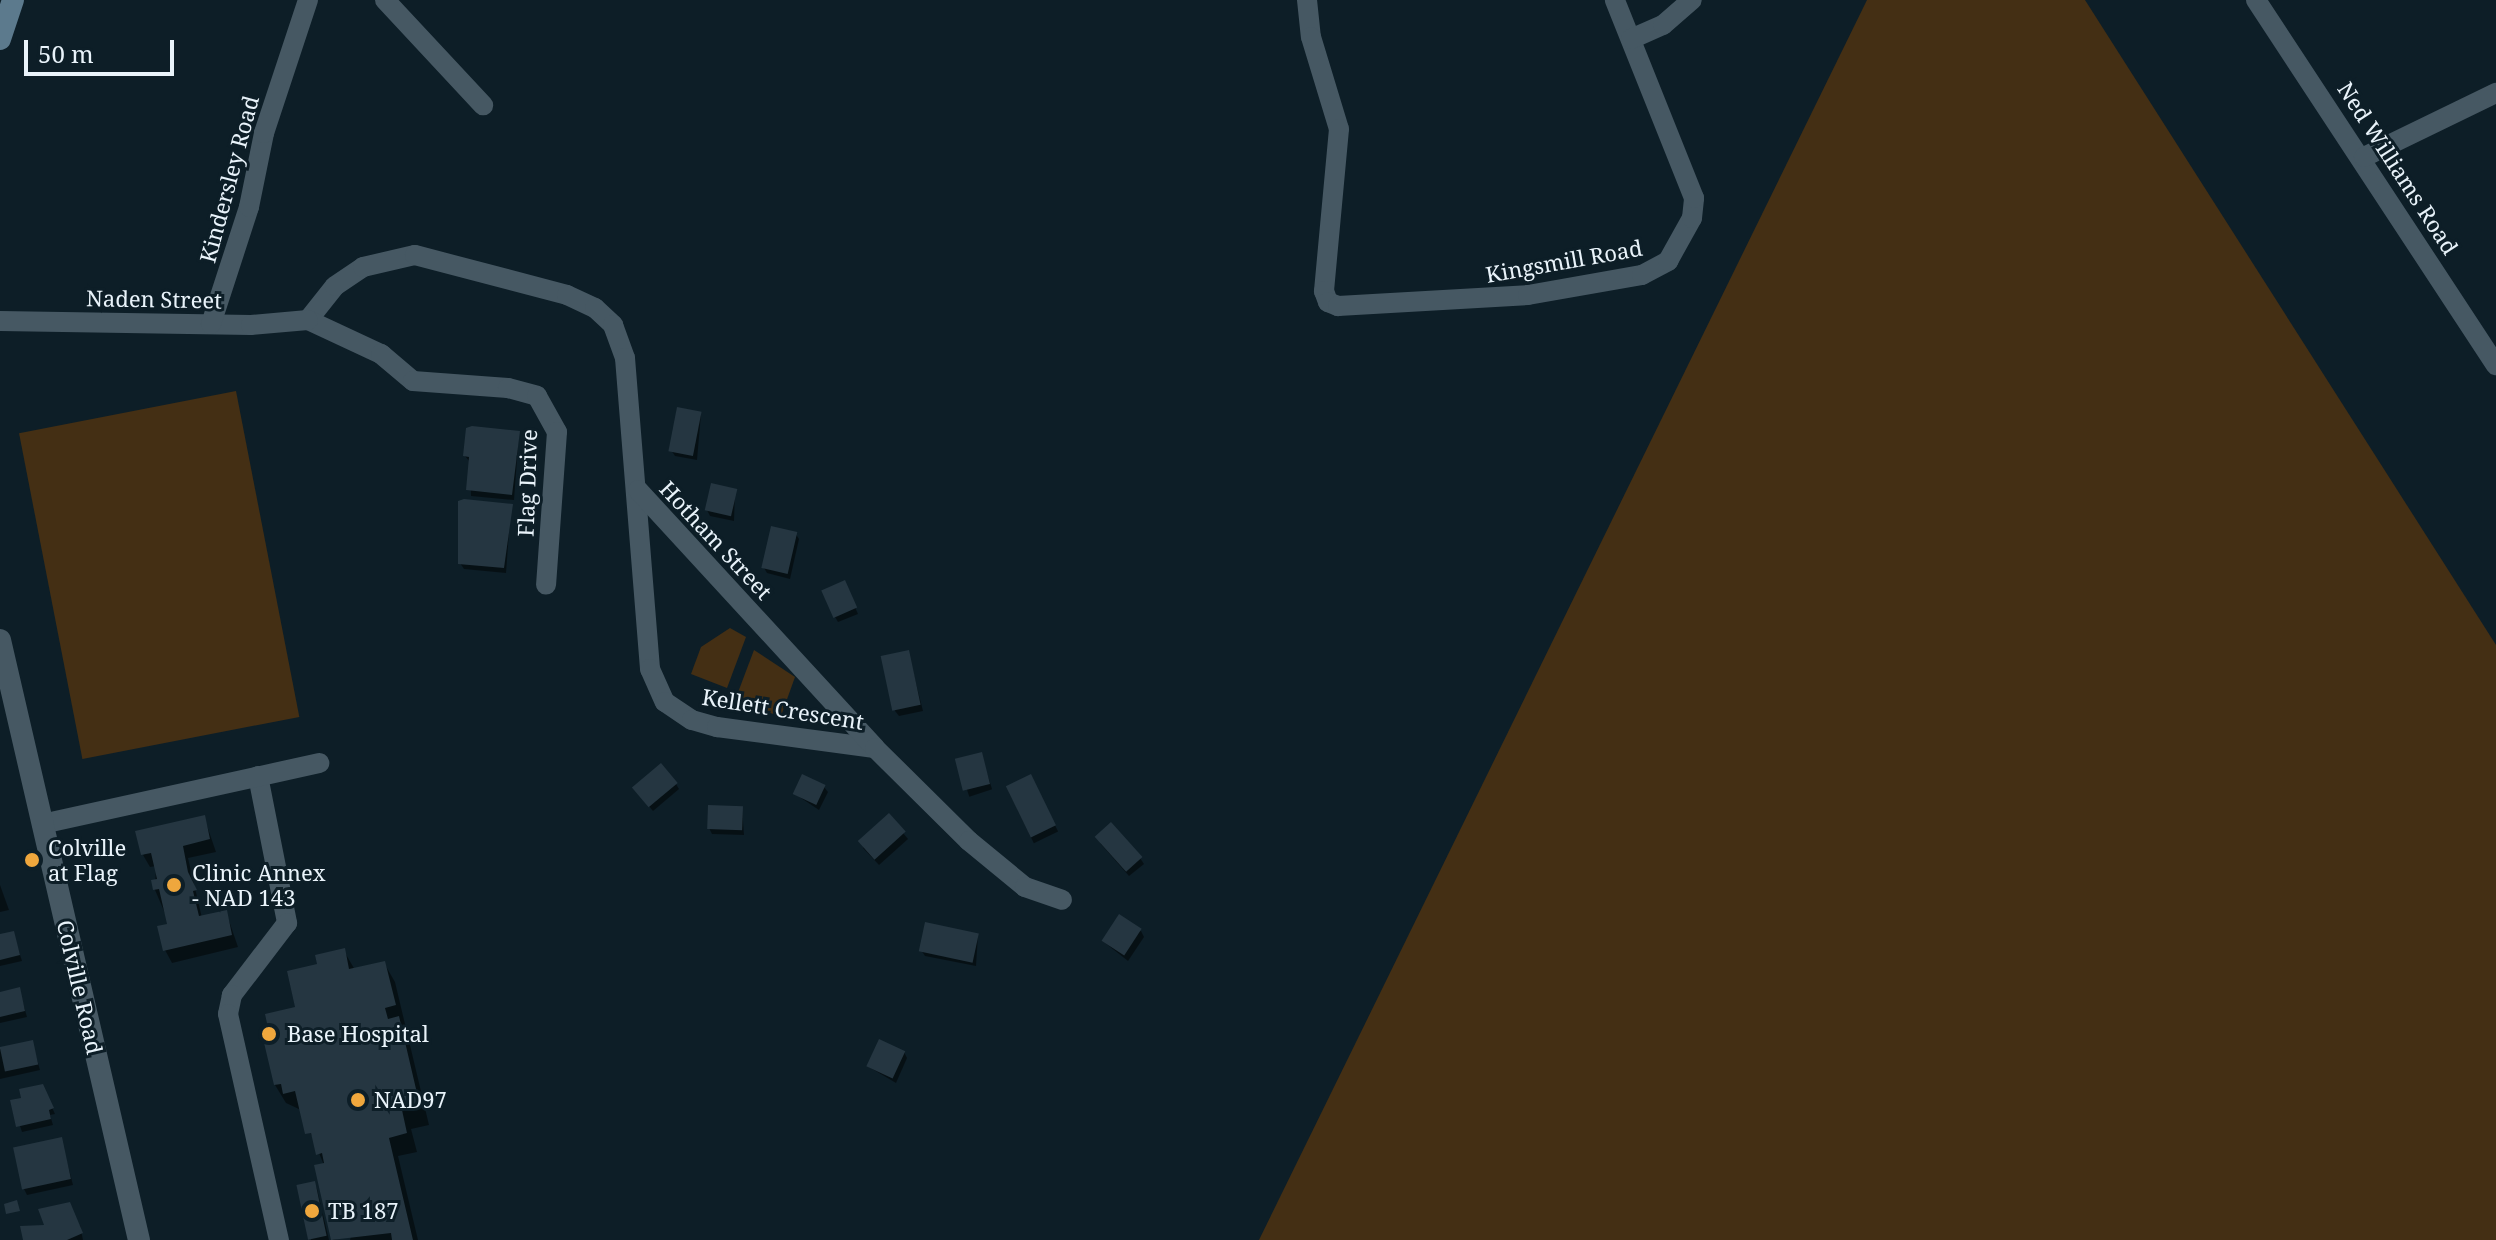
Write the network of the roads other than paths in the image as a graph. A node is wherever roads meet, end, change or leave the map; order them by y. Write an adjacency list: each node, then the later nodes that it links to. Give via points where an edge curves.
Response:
1 (13, 0): 8 (main road)
2 (308, 0): 15 (street, Kindersley Road)
3 (385, 0): 11 (street)
4 (1307, 0): 9 (street, Kingsmill Road, via 1311,37 1339,129 1324,291 1328,302 1338,306 1518,296 1660,267 1688,228 1694,198)
5 (1615, 0): 9 (street, Kingsmill Road)
6 (1692, 0): 9 (street, via 1663,25)
7 (2256, 0): 12 (street, Ned Williams Road)
8 (0, 39)
9 (1631, 39)
10 (2496, 93): 12 (street)
11 (483, 105)
12 (2364, 157): 16 (street, Ned Williams Road)
13 (308, 320): 15 (street, Naden Street); 17 (street, Hotham Street, via 335,286 363,267 415,255 567,295 595,308 613,325 625,358); 18 (street, Flag Drive, via 381,354 413,381 508,388 537,396 557,432)
14 (0, 321): 15 (street, Naden Street)
15 (211, 324)
16 (2496, 365)
17 (638, 490): 20 (street, Hotham Street); 20 (street, Kellett Crescent, via 650,669 665,702 692,720 717,727)
18 (546, 585)
19 (0, 640): 23 (street, Colville Road)
20 (875, 748): 24 (street, Hotham Street, via 1025,887)
21 (319, 763): 22 (street)
22 (258, 776): 23 (street); 26 (street, via 287,923 232,995 228,1014)
23 (42, 824): 25 (street, Colville Road)
24 (1062, 900)
25 (139, 1240)
26 (279, 1240)

